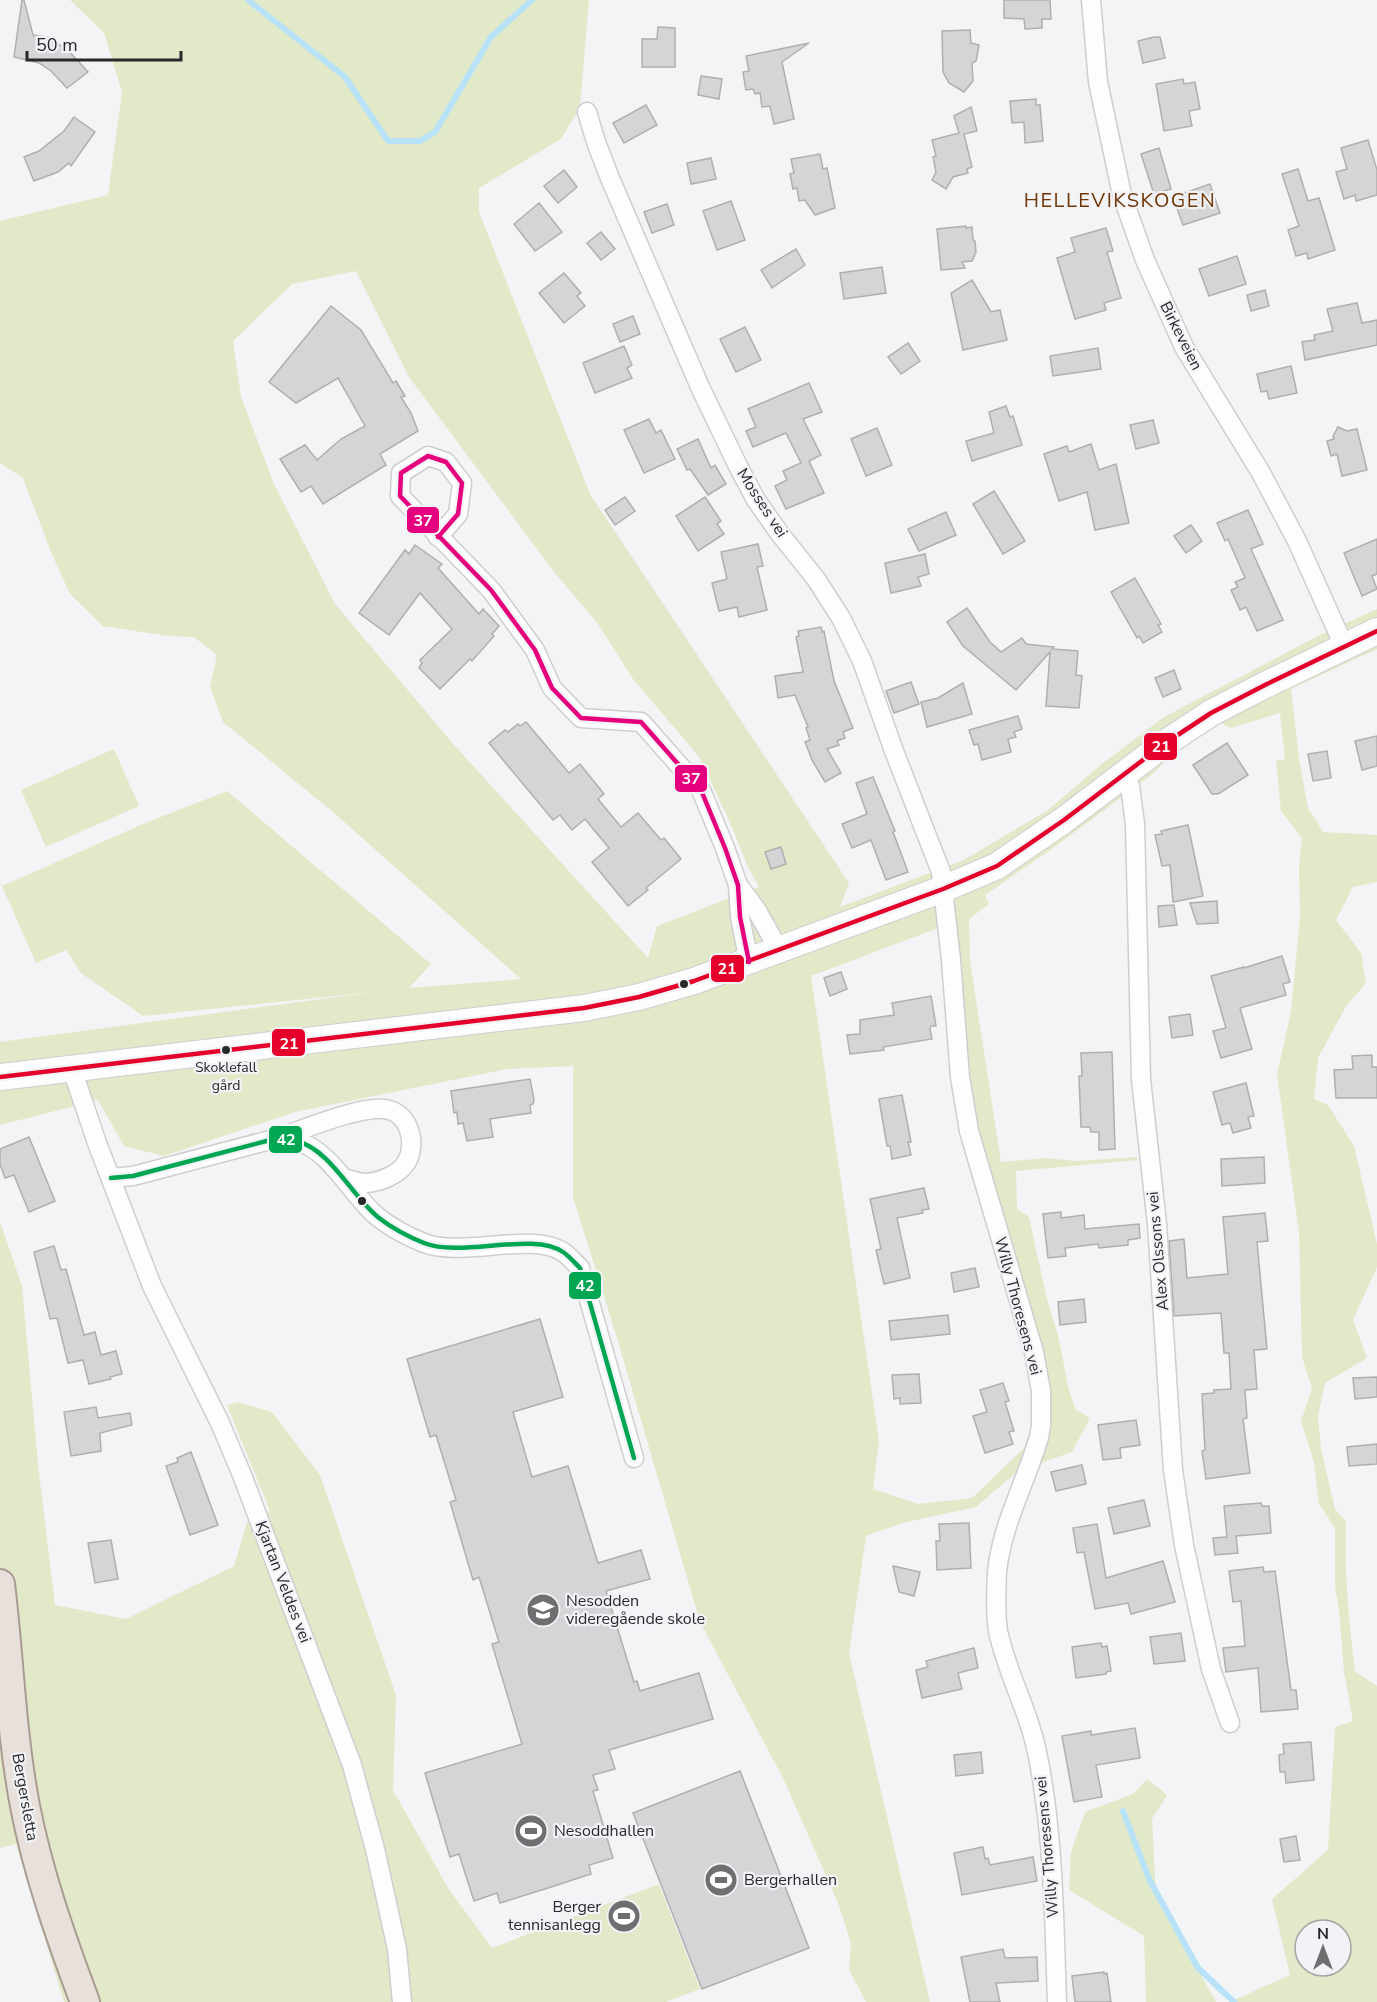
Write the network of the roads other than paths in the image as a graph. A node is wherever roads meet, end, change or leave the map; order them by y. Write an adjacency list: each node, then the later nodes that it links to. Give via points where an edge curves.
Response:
1 (1091, 0): 5 (street, Birkeveien, via 1098,82 1122,195 1145,260 1184,347 1262,473)
2 (587, 112): 8 (street, Mosses vei, via 609,176 737,464 756,500 842,618 862,661 941,873)
3 (438, 537): 7 (street, via 491,590 535,650 552,688 581,718 641,722 701,790)
4 (1377, 632): 5 (main road)
5 (1344, 646): 6 (main road, via 1211,714)
6 (1123, 775): 8 (main road, via 1006,861); 18 (street, Alex Olssons vei, via 1130,786 1136,824 1141,1079 1157,1224 1173,1470 1184,1545 1211,1669)
7 (738, 885): 9 (street); 10 (street)
8 (943, 889): 9 (main road); 21 (street, Willy Thoresens vei, via 960,1077 969,1131 1034,1352 1041,1391 1039,1437 1001,1547 996,1617 1043,1780)
9 (779, 950): 10 (main road)
10 (749, 962): 11 (main road, via 639,997 584,1008)
11 (72, 1069): 12 (main road); 14 (street, Kjartan Veldes vei)
12 (0, 1077)
13 (274, 1139): 14 (street, via 133,1176); 15 (street, via 297,1141 317,1152); 15 (street, via 364,1110 387,1109 401,1115 411,1144 410,1154 399,1171 364,1183)
14 (111, 1178): 20 (street, Kjartan Veldes vei, via 152,1286 242,1475 352,1766 397,1949)
15 (344, 1178): 16 (street, via 378,1218 424,1243 440,1247 526,1244 552,1247 573,1260 580,1268 590,1300)
16 (634, 1458)
17 (0, 1584): 19 (main road, Bergersletta, via 24,1804 45,1885)
18 (1230, 1723)
19 (85, 2002)
20 (402, 2002)
21 (1057, 2002)

